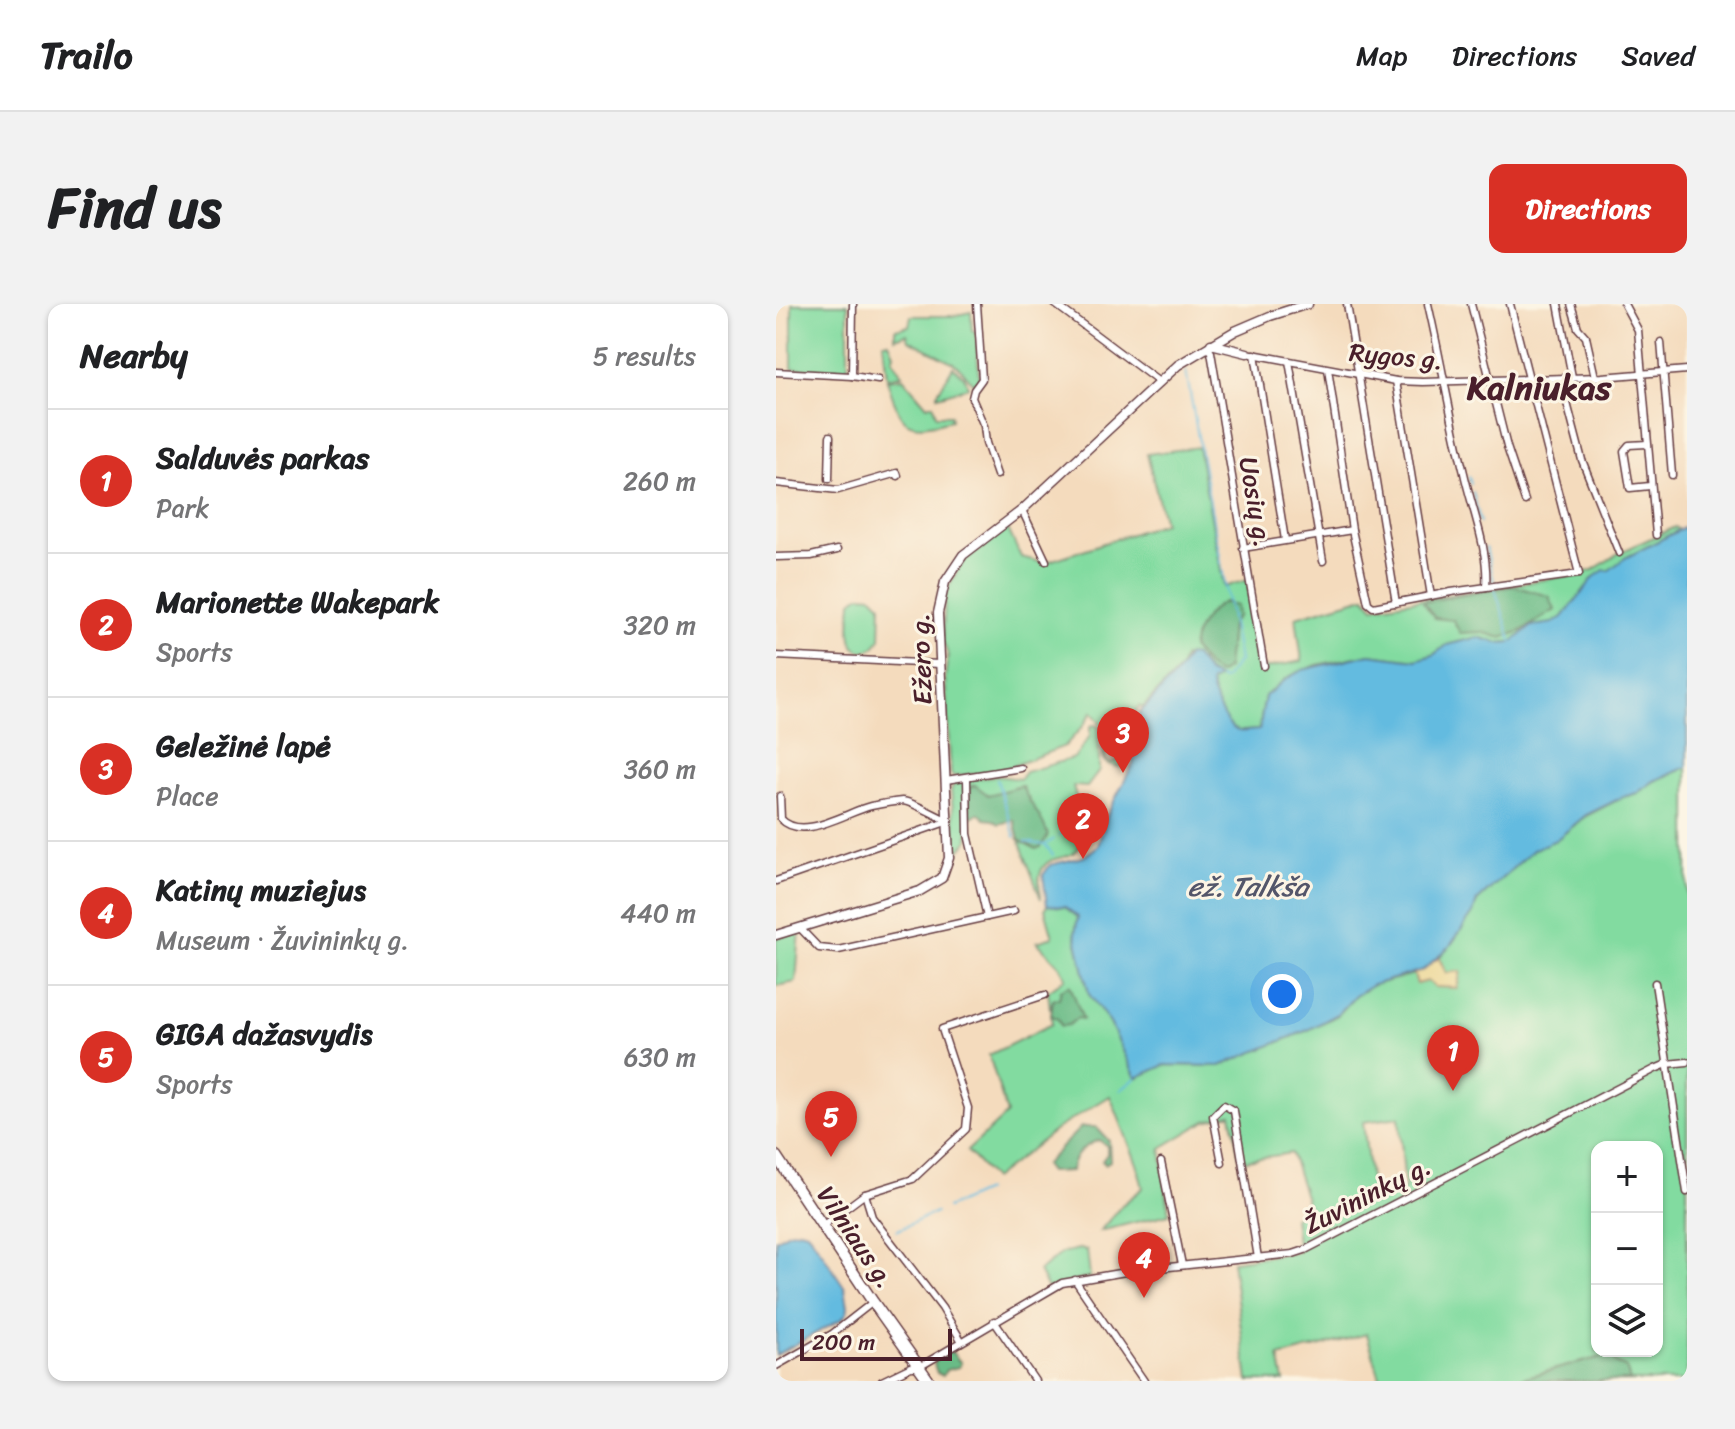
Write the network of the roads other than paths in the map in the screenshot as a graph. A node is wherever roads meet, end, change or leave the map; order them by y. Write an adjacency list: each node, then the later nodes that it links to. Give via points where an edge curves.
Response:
1 (853, 304): 23 (street)
2 (977, 304): 34 (street, via 982,379 972,398)
3 (1055, 304): 30 (street)
4 (1308, 304): 12 (main road, Ežero g.)
5 (1347, 304): 21 (street)
6 (1428, 304): 31 (street)
7 (1471, 304): 27 (street)
8 (1510, 304): 24 (street)
9 (1558, 304): 25 (street)
10 (1571, 304): 26 (street)
11 (1624, 304): 22 (street, via 1638,330)
12 (1235, 331): 14 (main road, Ežero g.); 15 (main road)
13 (1661, 342): 20 (street)
14 (1209, 345): 15 (main road); 30 (main road, Ežero g.); 46 (street, Uosių g.)
15 (1251, 353): 16 (street, Rygos g.); 45 (street)
16 (1289, 361): 17 (street, Rygos g.); 43 (street)
17 (1328, 369): 21 (street, Rygos g.); 42 (street)
18 (1687, 370): 20 (street, Rygos g.)
19 (776, 372): 23 (street)
20 (1664, 372): 22 (street, Rygos g.); 35 (street)
21 (1359, 375): 29 (street, Rygos g.); 54 (street)
22 (1642, 375): 26 (street, Rygos g.); 33 (street)
23 (852, 376): 28 (street)
24 (1528, 377): 25 (street, Rygos g.); 27 (street, Rygos g.); 52 (street, via 1579,574)
25 (1572, 377): 26 (street, Rygos g.); 48 (street, via 1566,399 1582,460)
26 (1595, 377)
27 (1488, 379): 31 (street, Rygos g.); 40 (street)
28 (878, 380)
29 (1396, 381): 31 (street, Rygos g.); 53 (street)
30 (1159, 382): 41 (main road, Ežero g.)
31 (1445, 382): 52 (street, via 1482,542)
32 (830, 436): 37 (street)
33 (1647, 444): 39 (street); 39 (street, via 1629,445 1624,451 1630,488)
34 (997, 475)
35 (1672, 475)
36 (898, 476): 38 (street, via 838,490)
37 (829, 479)
38 (776, 483)
39 (1650, 486): 44 (street)
40 (1525, 501)
41 (1022, 510): 50 (street); 56 (main road, Ežero g., via 971,548 949,573 938,613)
42 (1352, 530): 43 (street); 54 (street, via 1365,597 1373,607)
43 (1318, 534): 45 (street); 51 (street)
44 (1656, 535)
45 (1285, 540): 46 (street)
46 (1243, 548): 57 (street, Uosių g.)
47 (837, 550): 49 (street)
48 (1619, 553)
49 (776, 557)
50 (1046, 561)
51 (1323, 561)
52 (1486, 587): 53 (street)
53 (1431, 596): 54 (street)
54 (1396, 603)
55 (776, 656): 56 (street)
56 (939, 664): 60 (main road, Ežero g.)
57 (1264, 666)
58 (1021, 768): 59 (street)
59 (967, 778): 60 (street); 65 (street, via 968,834)
60 (946, 780): 62 (main road, Ežero g.)
61 (780, 796): 62 (street, via 781,819 795,827 905,801)
62 (949, 821): 63 (street); 66 (main road, Ežero g., via 948,863 938,882)
63 (776, 881)
64 (1014, 911): 65 (street)
65 (987, 917): 66 (street, via 838,950 819,948)
66 (800, 928): 67 (main road, Ežero g.)
67 (776, 935)
68 (1655, 983): 71 (street)
69 (1045, 995): 76 (street, via 942,1029 968,1108 966,1129 913,1179)
70 (1687, 1062): 71 (street, Žuvininkų g.)
71 (1667, 1064): 75 (street); 78 (street, Žuvininkų g., via 1319,1243 1293,1254)
72 (776, 1156): 77 (highway, Vilniaus g.)
73 (1161, 1162): 79 (street)
74 (1222, 1163): 78 (street, via 1213,1116 1224,1105 1234,1111)
75 (1687, 1192)
76 (865, 1194): 77 (street); 83 (street, via 872,1217)
77 (822, 1226): 81 (highway, Vilniaus g.)
78 (1258, 1258): 79 (street, Žuvininkų g.)
79 (1182, 1265): 80 (street, Žuvininkų g.)
80 (1075, 1280): 82 (street, Žuvininkų g., via 1048,1289); 89 (street)
81 (873, 1302): 84 (street, via 832,1334); 85 (highway, Vilniaus g.)
82 (994, 1321): 83 (street, Žuvininkų g.); 88 (street)
83 (961, 1340): 85 (street, Žuvininkų g.)
84 (776, 1366)
85 (919, 1367): 86 (street, Žuvininkų g.); 87 (highway, Vilniaus g.)
86 (882, 1381)
87 (929, 1381)
88 (1035, 1381)
89 (1144, 1381)

